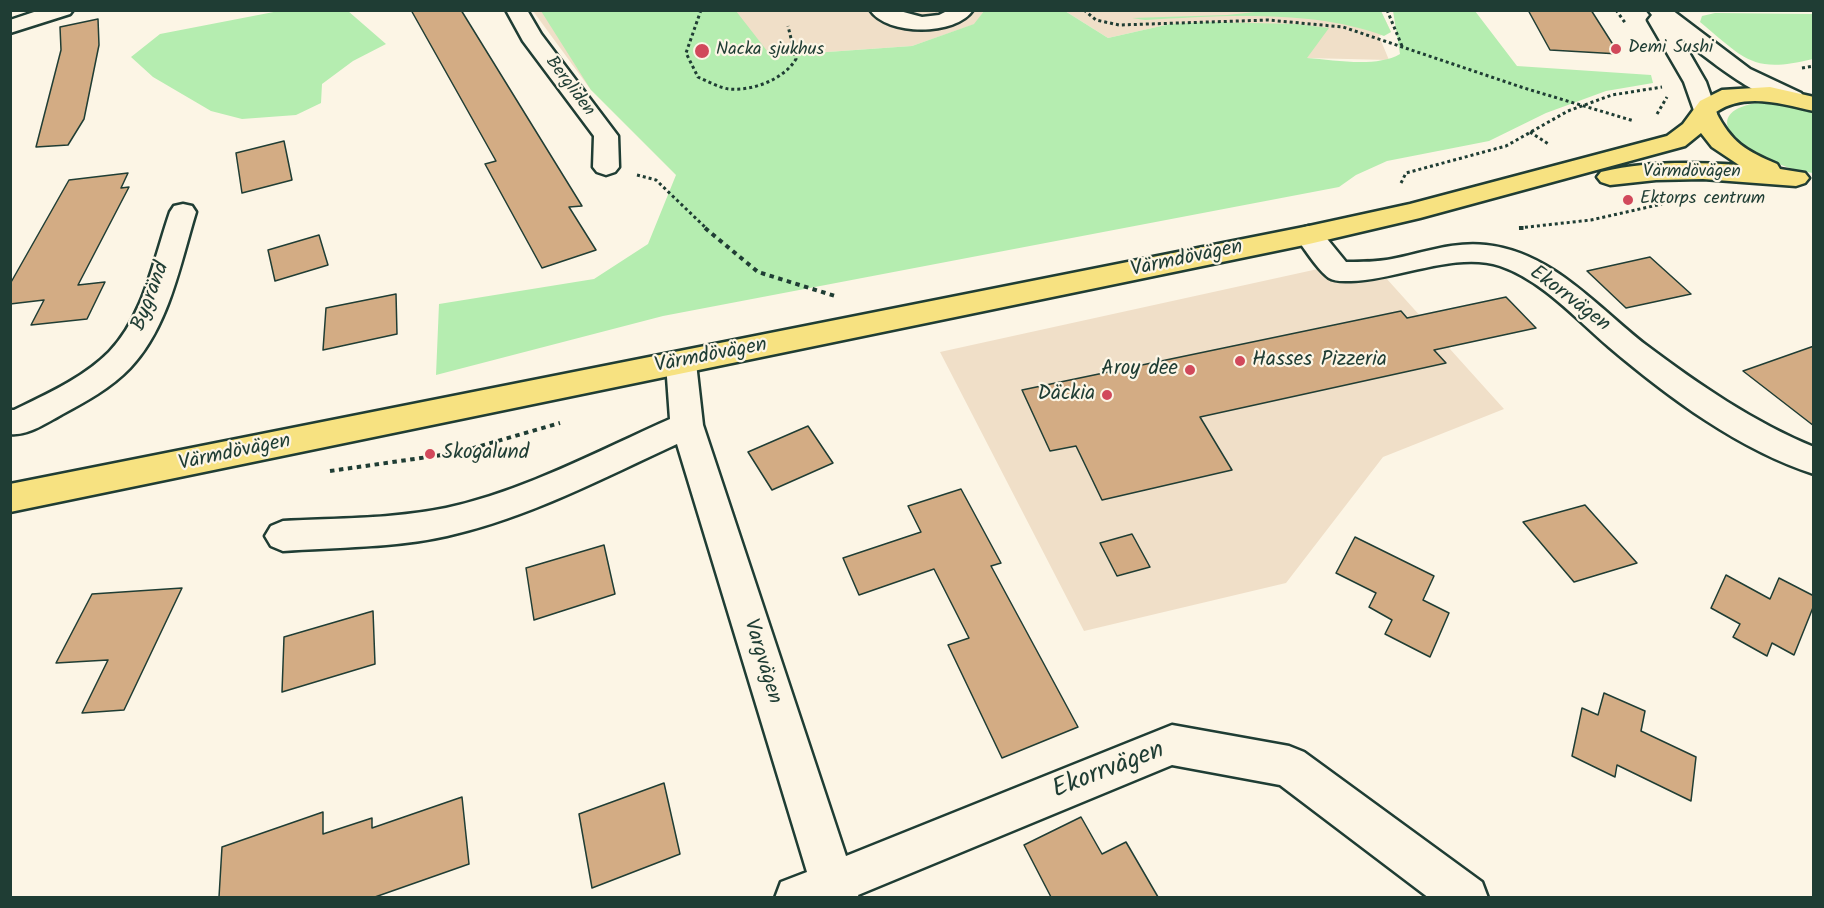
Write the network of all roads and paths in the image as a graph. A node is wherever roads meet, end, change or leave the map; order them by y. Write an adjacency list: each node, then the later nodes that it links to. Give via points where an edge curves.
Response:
1 (63, 10): 11 (street)
2 (516, 10): 19 (street, Bergliden, via 606,136)
3 (701, 10): 10 (path, via 686,53 698,77 729,89 764,84 789,71 796,59)
4 (880, 10): 5 (street, via 901,20 933,22 946,21)
5 (963, 10)
6 (1084, 10): 13 (path, via 1096,20 1119,24 1232,20 1318,24 1343,27)
7 (1387, 10): 13 (path)
8 (1616, 10): 12 (path)
9 (1655, 10): 15 (street, via 1742,74); 16 (street, via 1695,81)
10 (788, 26)
11 (10, 27)
12 (1630, 28)
13 (1403, 46): 18 (path)
14 (1668, 86): 17 (path, via 1667,97)
15 (1807, 100): 16 (main road, Värmdövägen, via 1770,94 1730,94 1708,106)
16 (1705, 114): 21 (main road, Värmdövägen, via 1707,125 1730,150 1764,167); 23 (main road, Värmdövägen, via 1676,141)
17 (1654, 118)
18 (1638, 123)
19 (606, 167)
20 (656, 180): 25 (path, via 722,244 758,272)
21 (1805, 180): 23 (main road, Värmdövägen, via 1714,171 1651,170)
22 (183, 212): 27 (street, Bygränd, via 143,327 128,351 99,376 62,399 18,423)
23 (1411, 212): 24 (main road, Värmdövägen)
24 (1309, 235): 26 (main road, Värmdövägen); 29 (street, Ekorrvägen, via 1340,272 1378,271 1454,256 1486,254 1513,260 1545,277 1634,351 1728,417)
25 (838, 297)
26 (681, 363): 28 (street, Vargvägen); 30 (main road, Värmdövägen)
27 (10, 422)
28 (687, 425): 31 (street, via 528,495 467,517 399,528); 32 (street, Vargvägen)
29 (1814, 461)
30 (10, 498)
31 (283, 536)
32 (822, 892): 33 (street, Ekorrvägen, via 1172,745 1289,766)
33 (1466, 897)

